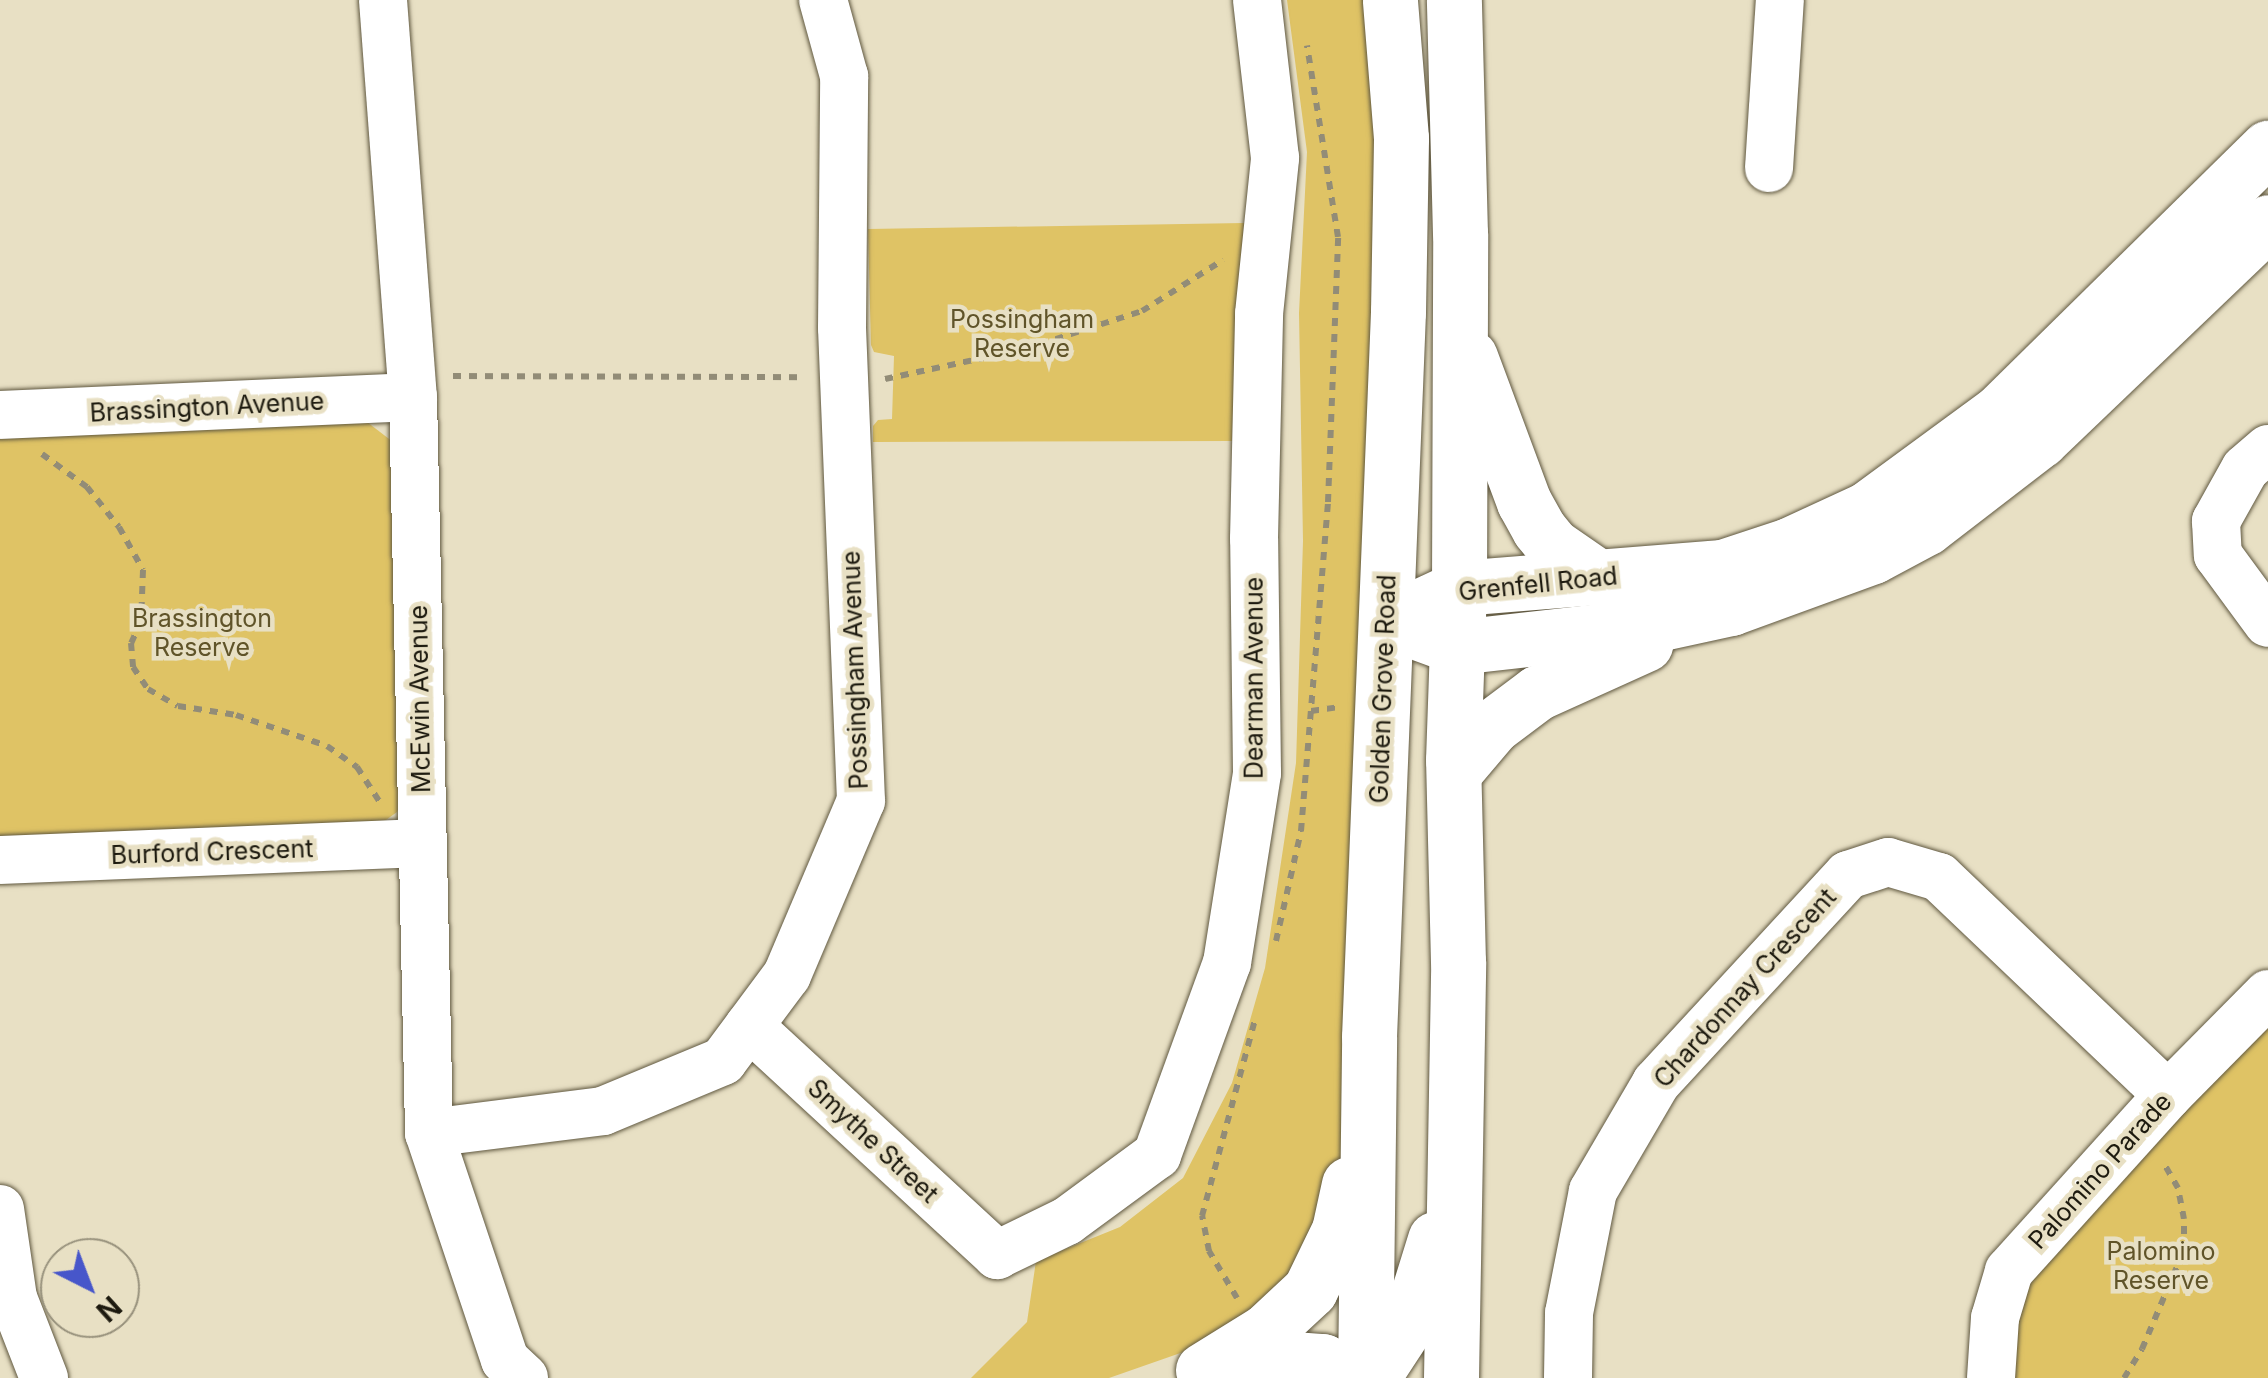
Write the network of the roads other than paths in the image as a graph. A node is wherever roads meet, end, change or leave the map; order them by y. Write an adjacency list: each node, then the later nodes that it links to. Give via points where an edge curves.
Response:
1 (384, 0): 11 (street, McEwin Avenue)
2 (823, 0): 24 (street, Possingham Avenue, via 844,76 844,380 860,801 788,974)
3 (1257, 0): 30 (street, Dearman Avenue, via 1276,158 1259,314 1257,772 1227,962 1157,1154 1067,1221)
4 (1390, 0): 17 (main road, Golden Grove Road, via 1401,138)
5 (1454, 0): 10 (main road)
6 (1780, 0): 8 (street)
7 (2268, 148): 14 (main road, Grenfell Road, via 2000,412 1867,509 1789,546 1722,567)
8 (1769, 168)
9 (2268, 222): 16 (main road, via 2040,440 1928,527 1873,556)
10 (1458, 326): 14 (main road, via 1524,502 1553,546); 15 (main road)
11 (412, 387): 12 (street, Brassington Avenue); 21 (street, McEwin Avenue)
12 (14, 415)
13 (2268, 449): 18 (street, via 2245,469 2216,520 2218,555)
14 (1598, 577): 15 (main road, Grenfell Road)
15 (1459, 588): 17 (main road, Grenfell Road); 19 (main road)
16 (1731, 608): 19 (main road, via 1654,625); 20 (main road, via 1537,693 1492,726)
17 (1386, 622): 19 (main road); 26 (main road, Golden Grove Road)
18 (2268, 623)
19 (1457, 646): 20 (main road)
20 (1454, 772): 25 (main road)
21 (406, 844): 22 (street, Burford Crescent); 28 (street, McEwin Avenue)
22 (0, 860)
23 (2268, 994): 27 (street, Palomino Parade)
24 (749, 1026): 28 (street, Possingham Avenue, via 723,1061 603,1112); 30 (street, Smythe Street)
25 (1456, 1088): 35 (main road, via 1422,1292); 36 (main road)
26 (1368, 1093): 31 (main road, via 1339,1230 1310,1290 1266,1331); 35 (main road, Golden Grove Road)
27 (2168, 1095): 37 (street, Chardonnay Crescent, via 1939,876 1888,862 1848,874 1656,1083 1594,1191 1568,1314); 38 (street, Palomino Parade, via 2009,1271 1995,1318)
28 (429, 1133): 33 (street, McEwin Avenue, via 505,1360)
29 (0, 1209): 32 (street, via 13,1298)
30 (998, 1255)
31 (1191, 1374): 34 (main road, via 1293,1359 1324,1361)
32 (44, 1378)
33 (524, 1378)
34 (1350, 1378)
35 (1368, 1378)
36 (1451, 1378)
37 (1568, 1378)
38 (1991, 1378)

